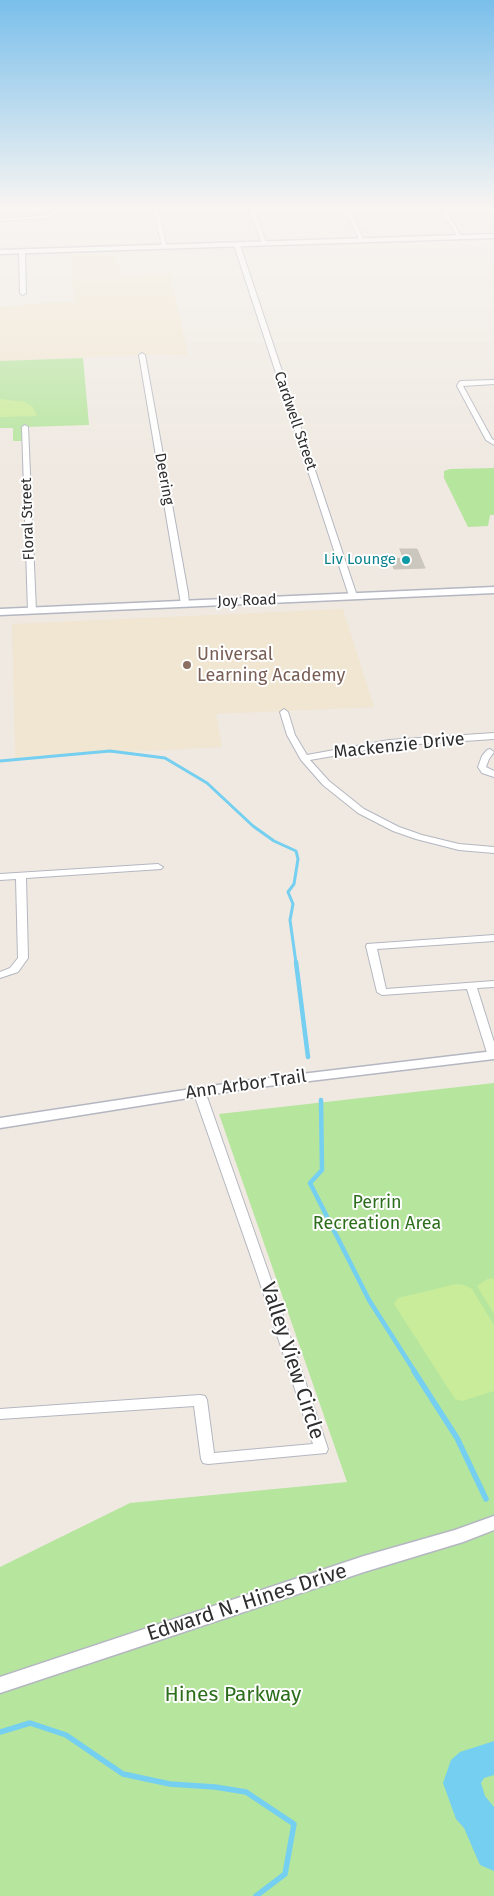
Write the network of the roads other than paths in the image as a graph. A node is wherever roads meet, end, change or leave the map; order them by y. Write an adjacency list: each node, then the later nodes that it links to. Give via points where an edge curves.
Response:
1 (253, 293): 7 (street, Cardwell Street)
2 (142, 355): 8 (street, Deering)
3 (494, 382): 5 (street, via 462,383 460,387 489,440)
4 (25, 427): 9 (street, Floral Street)
5 (494, 443)
6 (494, 590): 7 (main road, Joy Road)
7 (353, 596): 8 (main road, Joy Road)
8 (184, 604): 9 (main road, Joy Road)
9 (32, 611): 10 (main road, Joy Road)
10 (0, 612)
11 (284, 712): 15 (street, via 291,735)
12 (494, 736): 13 (street, Mackenzie Drive)
13 (483, 737): 14 (street); 15 (street, Mackenzie Drive, via 389,743)
14 (492, 753): 16 (street, via 485,758 482,768)
15 (304, 758): 17 (street, via 341,796 379,821 443,843)
16 (494, 774)
17 (494, 850)
18 (158, 867): 19 (street)
19 (21, 876): 20 (street); 22 (street, via 23,958 14,970)
20 (0, 877)
21 (494, 938): 23 (street, via 371,946 382,992)
22 (0, 975)
23 (471, 986): 24 (street); 25 (street)
24 (493, 987)
25 (493, 1056): 26 (street, Ann Arbor Trail)
26 (199, 1091): 27 (street, Ann Arbor Trail); 28 (street, Valley View Circle, via 321,1449 208,1459 200,1400)
27 (0, 1123)
28 (0, 1414)
29 (494, 1523): 30 (street, Edward N. Hines Drive)
30 (0, 1685)

